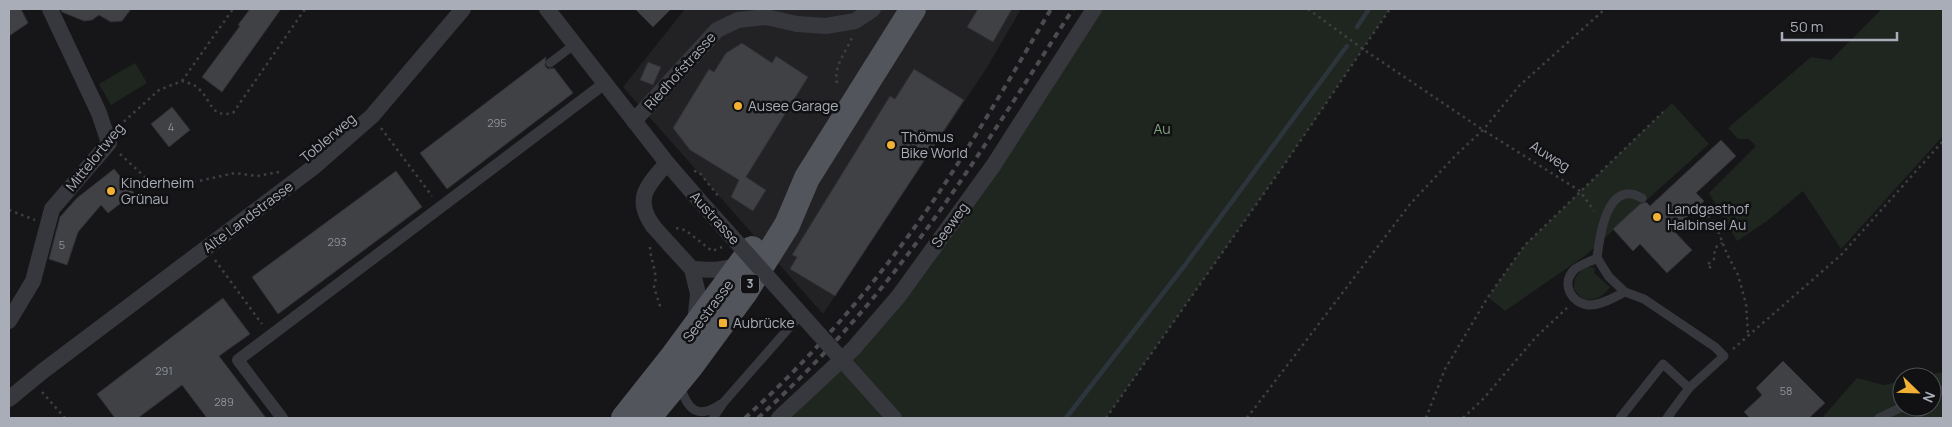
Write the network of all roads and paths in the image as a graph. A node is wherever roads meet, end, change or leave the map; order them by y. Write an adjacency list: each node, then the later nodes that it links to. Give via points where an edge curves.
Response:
1 (50, 9): 24 (street, via 99,113)
2 (233, 9): 16 (path)
3 (305, 9): 16 (path, via 234,112 225,115 213,109 201,91)
4 (464, 9): 52 (street, Alte Landstrasse, via 372,116 315,166)
5 (547, 9): 13 (street, Austrasse)
6 (873, 9): 12 (street, Riedhofstrasse)
7 (913, 9): 27 (main road, Seestrasse / 3)
8 (1094, 9): 60 (street, Seeweg, via 993,166 898,297 853,349)
9 (1308, 9): 14 (path, Auweg)
10 (1390, 9): 14 (path)
11 (1606, 9): 22 (path, via 1519,86)
12 (855, 21): 17 (path, via 855,32 835,77); 20 (street, Riedhofstrasse, via 826,26 766,17 738,20 717,30)
13 (575, 44): 15 (lane); 18 (street, Austrasse)
14 (1363, 49): 22 (path, Auweg); 62 (path)
15 (550, 63)
16 (182, 81): 24 (path, Mittelortweg, via 159,90 114,131)
17 (837, 82)
18 (605, 83): 20 (street, Austrasse); 31 (street)
19 (1663, 112): 28 (path)
20 (634, 121): 25 (street, Austrasse)
21 (377, 124): 31 (path)
22 (1483, 130): 28 (path, Auweg); 63 (path, via 1411,203)
23 (1943, 141): 46 (path, via 1841,255)
24 (109, 143): 26 (path, Toblerweg, via 146,178 176,186 235,173 257,176); 34 (street, Mittelortweg, via 52,209)
25 (667, 163): 40 (street, bridge, via 649,184 644,207 653,226); 43 (street, Austrasse, bridge)
26 (286, 170)
27 (807, 178): 38 (main road, Seestrasse / 3, via 773,217); 49 (main road, Seestrasse / 3, via 787,225 723,323)
28 (1580, 191): 33 (path, Auweg); 64 (path, via 1525,245 1488,297 1445,369)
29 (1642, 198): 33 (lane, via 1631,194 1622,196)
30 (1699, 206): 35 (path, via 1715,223)
31 (440, 207): 47 (street)
32 (9, 210): 34 (path)
33 (1602, 222): 37 (lane)
34 (48, 225): 44 (street, Mittelortweg, via 33,281)
35 (1722, 242): 39 (path, via 1716,248 1714,259 1707,265); 46 (path, via 1738,275 1746,304)
36 (212, 256): 47 (path)
37 (1597, 258): 41 (lane, via 1609,277); 42 (lane, via 1574,270 1568,280 1568,291)
38 (743, 263): 40 (street, via 715,271); 45 (main road, Seestrasse / 3)
39 (1711, 268)
40 (692, 269): 45 (street, via 698,294)
41 (1625, 292): 42 (lane, via 1589,305); 48 (lane, via 1644,299 1716,347)
42 (1576, 301): 65 (path, via 1536,337)
43 (801, 314): 53 (lane); 61 (street, Austrasse, bridge)
44 (9, 321)
45 (694, 329): 57 (main road, Seestrasse / 3)
46 (1748, 334): 48 (path)
47 (270, 336): 56 (street, via 238,360)
48 (1724, 356): 51 (lane)
49 (679, 381): 53 (lane, via 688,406 695,411 706,411); 58 (main road, Seestrasse / 3)
50 (38, 387): 55 (path)
51 (1689, 388): 66 (lane, via 1662,364); 67 (lane)
52 (9, 399)
53 (724, 402): 59 (lane)
54 (1892, 412): 68 (lane)
55 (65, 418)
56 (282, 418)
57 (624, 418)
58 (648, 418)
59 (712, 418)
60 (779, 418)
61 (894, 418)
62 (1106, 418)
63 (1247, 418)
64 (1426, 418)
65 (1463, 418)
66 (1620, 418)
67 (1667, 418)
68 (1879, 418)

